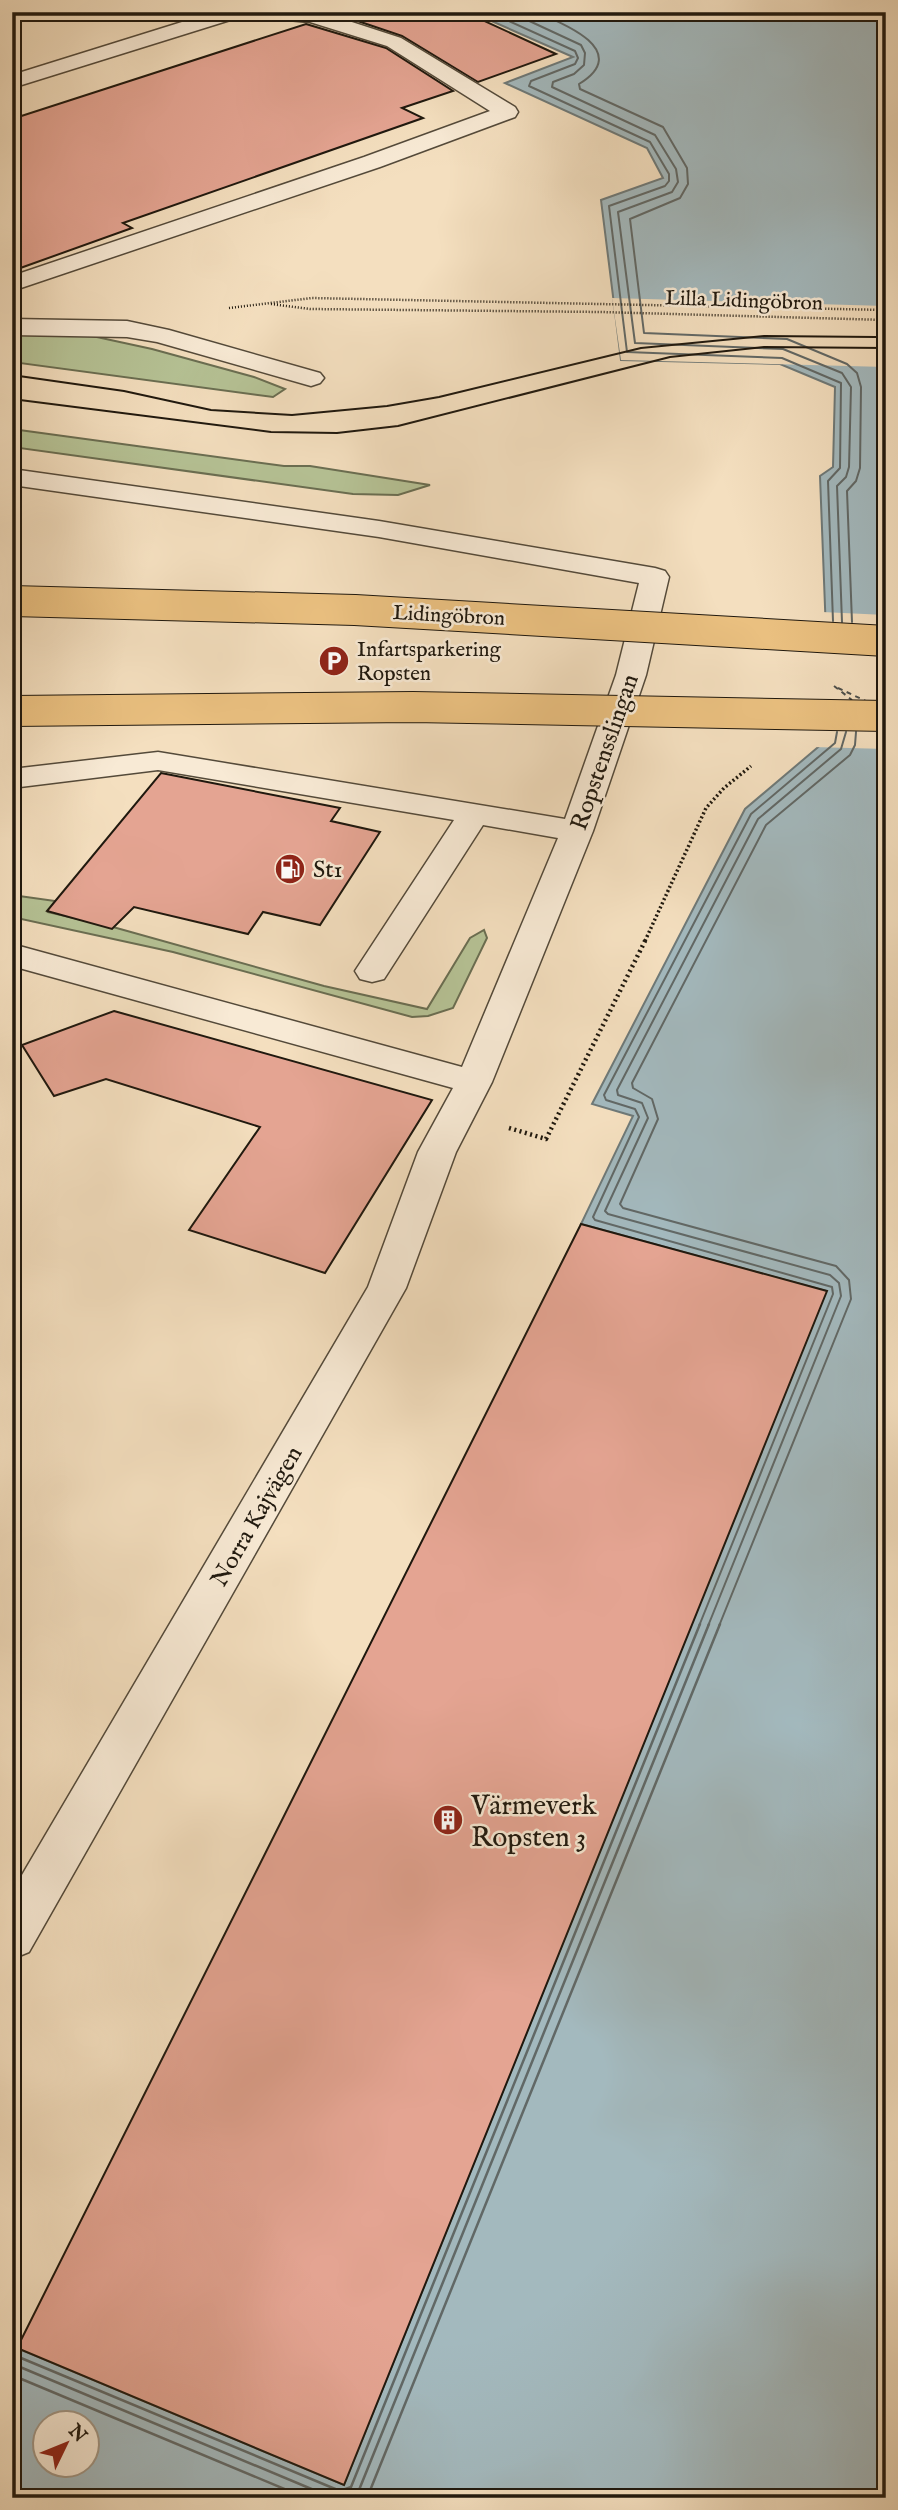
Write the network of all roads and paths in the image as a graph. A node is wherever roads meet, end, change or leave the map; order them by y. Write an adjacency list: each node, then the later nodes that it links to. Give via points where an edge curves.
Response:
1 (236, 12): 3 (street)
2 (265, 12): 4 (street, via 312,16 394,42 506,113)
3 (12, 82)
4 (12, 284)
5 (886, 310): 6 (path, Lilla Lidingöbron, via 312,298 262,303 310,309)
6 (886, 320)
7 (12, 327): 8 (street, via 127,329)
8 (311, 378)
9 (12, 477): 17 (street, Ropstensslingan, via 379,528 655,577 631,675)
10 (12, 601): 11 (main road, Lidingöbron, bridge, via 355,610)
11 (886, 642)
12 (12, 711): 13 (main road, bridge, via 414,707)
13 (886, 716)
14 (760, 758): 20 (path, via 706,808 546,1139)
15 (12, 779): 16 (street, via 158,761)
16 (474, 814): 17 (street); 19 (street)
17 (577, 831): 20 (street, Ropstensslingan)
18 (12, 956): 20 (street)
19 (372, 971)
20 (466, 1098): 21 (street, Norra Kajvägen, via 437,1152 387,1288)
21 (12, 1937)

